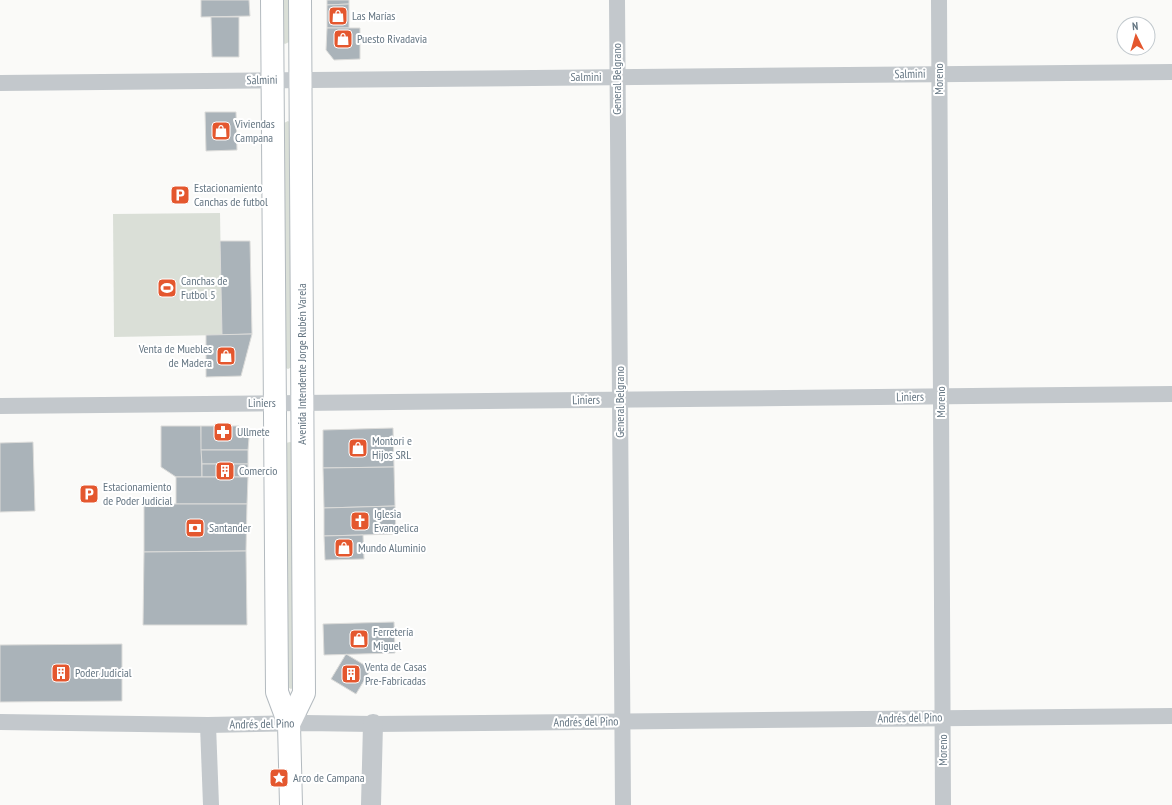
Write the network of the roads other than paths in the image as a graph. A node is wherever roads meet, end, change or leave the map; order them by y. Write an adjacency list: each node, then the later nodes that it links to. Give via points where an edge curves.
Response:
1 (272, 0): 8 (main road, Avenida Intendente Jorge Rubén Varela)
2 (300, 0): 9 (main road, Avenida Intendente Jorge Rubén Varela)
3 (617, 0): 7 (street, General Belgrano)
4 (939, 0): 6 (street, Moreno)
5 (1172, 72): 6 (street, Salmini)
6 (939, 74): 7 (street, Salmini); 12 (street, Moreno)
7 (617, 77): 9 (street, Salmini); 13 (street, General Belgrano)
8 (273, 80): 9 (street, Salmini); 10 (street, Salmini); 14 (main road, Avenida Intendente Jorge Rubén Varela)
9 (300, 80): 15 (main road, Avenida Intendente Jorge Rubén Varela)
10 (0, 83)
11 (1172, 394): 12 (street, Liniers)
12 (941, 396): 13 (street, Liniers); 18 (street, Moreno)
13 (620, 400): 15 (street, Liniers); 19 (street, General Belgrano)
14 (275, 403): 15 (street, Liniers); 16 (street, Liniers); 21 (main road, Avenida Intendente Jorge Rubén Varela, via 277,692)
15 (302, 403): 21 (main road, Avenida Intendente Jorge Rubén Varela, via 304,694)
16 (0, 406)
17 (1172, 716): 18 (street, Andrés del Pino)
18 (943, 718): 19 (street, Andrés del Pino); 28 (street, Moreno)
19 (622, 721): 22 (street, Andrés del Pino); 27 (street, General Belgrano)
20 (0, 722): 23 (street, Andrés del Pino)
21 (290, 724): 22 (street, Andrés del Pino); 23 (street, Andrés del Pino); 25 (main road, Avenida Intendente Jorge Rubén Varela)
22 (373, 724): 26 (street)
23 (208, 725): 24 (street)
24 (211, 805)
25 (291, 805)
26 (371, 805)
27 (623, 805)
28 (943, 805)

